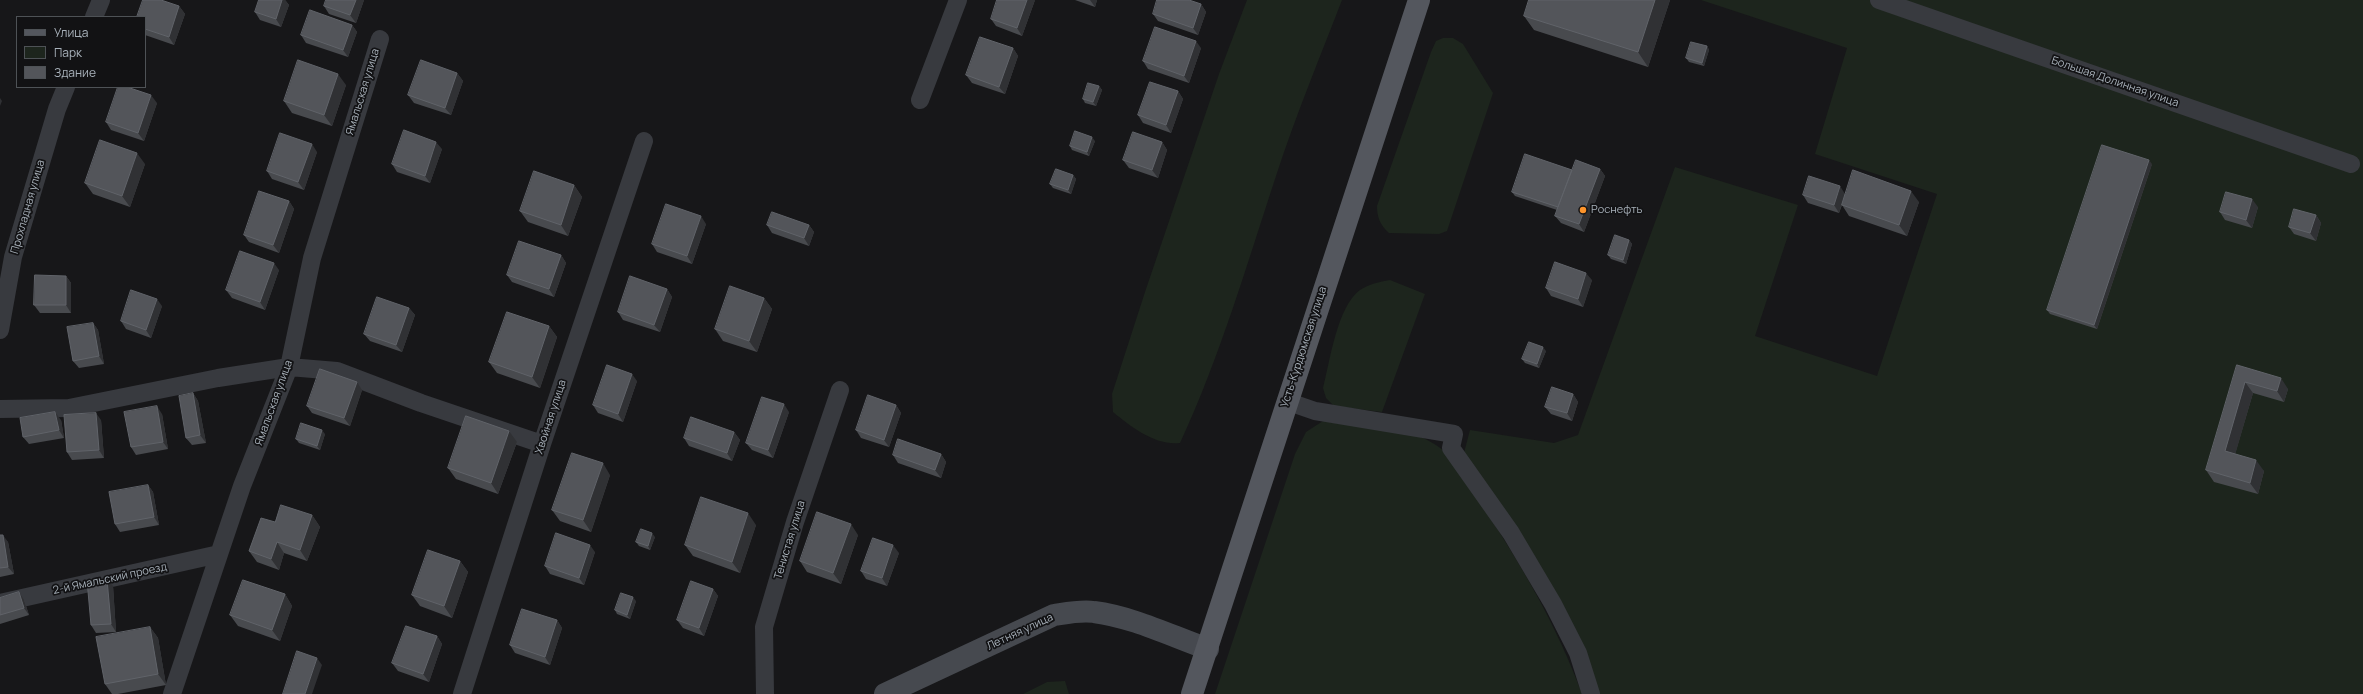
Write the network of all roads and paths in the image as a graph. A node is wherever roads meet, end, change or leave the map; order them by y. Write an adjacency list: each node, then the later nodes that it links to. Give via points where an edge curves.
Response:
1 (101, 0): 5 (street)
2 (958, 0): 8 (street)
3 (1419, 0): 14 (main road, Усть-Курдюмская улица)
4 (1879, 0): 10 (street, Большая Долинная улица)
5 (94, 16)
6 (380, 39): 12 (street, Ямальская улица, via 312,258)
7 (66, 88): 11 (street, Прохладная улица, via 13,257)
8 (920, 100)
9 (644, 141): 16 (street, Хвойная улица)
10 (2351, 164)
11 (0, 330)
12 (289, 367): 15 (street, via 218,378 69,408); 16 (street, via 336,371); 17 (street, Ямальская улица, via 242,486)
13 (840, 390): 22 (street, Тенистая улица, via 795,522 764,627)
14 (1286, 401): 19 (main road, Усть-Курдюмская улица); 25 (street, via 1314,411 1454,434 1451,448 1511,533 1553,604 1578,653)
15 (0, 409)
16 (542, 444): 21 (street, Хвойная улица)
17 (219, 554): 18 (street, 2-й Ямальский проезд); 20 (street, Ямальская улица)
18 (0, 603)
19 (1208, 649): 23 (street, Летняя улица, via 1125,619 1094,612 1070,612 1054,615); 24 (main road, Усть-Курдюмская улица)
20 (172, 694)
21 (462, 694)
22 (765, 694)
23 (885, 694)
24 (1192, 694)
25 (1591, 694)

